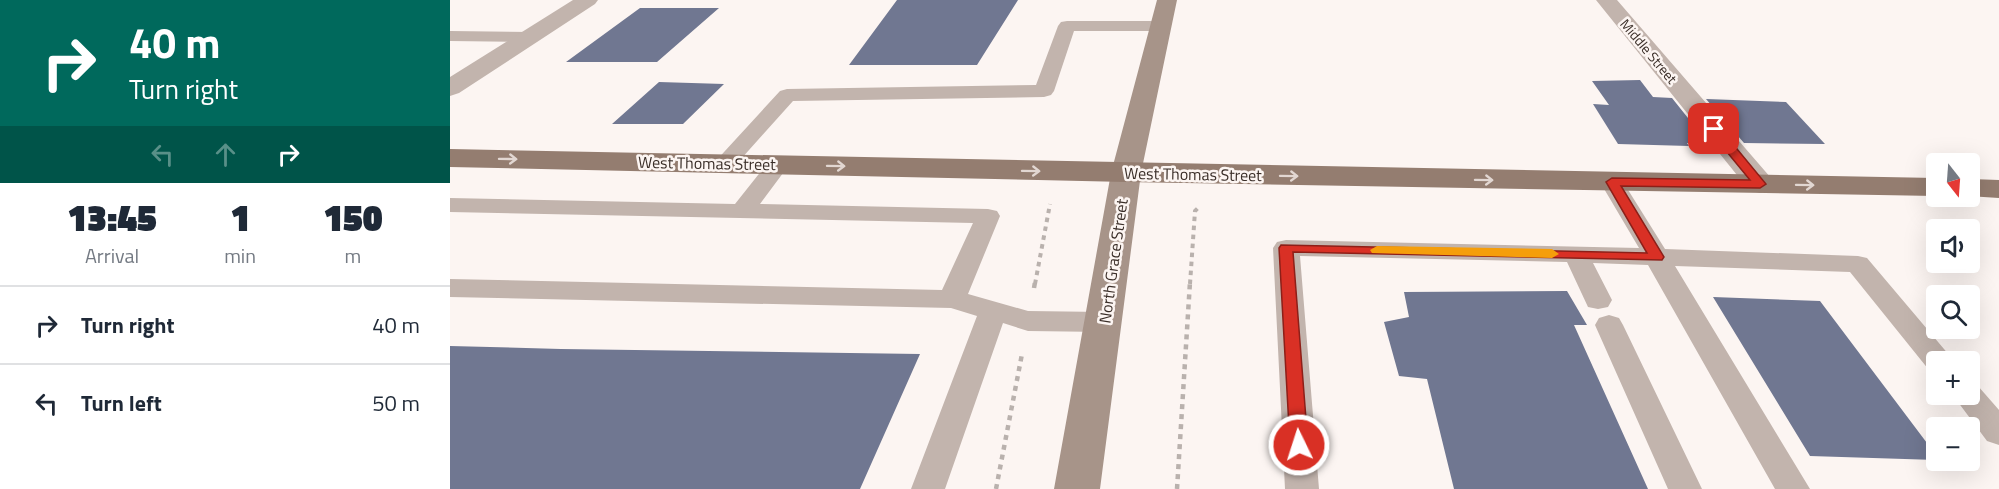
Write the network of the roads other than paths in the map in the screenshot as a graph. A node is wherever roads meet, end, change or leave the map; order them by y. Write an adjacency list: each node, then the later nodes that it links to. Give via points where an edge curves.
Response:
1 (588, 0): 6 (street)
2 (1167, 0): 4 (main road, North Grace Street)
3 (1606, 0): 13 (street, Middle Street)
4 (1161, 26): 9 (lane, via 1067,26 1044,91 787,95); 11 (main road, North Grace Street)
5 (450, 36): 6 (lane)
6 (530, 37): 7 (street)
7 (450, 88)
8 (451, 159): 9 (main road, West Thomas Street, one-way to 9)
9 (724, 164): 10 (main road, West Thomas Street)
10 (778, 165): 11 (main road, West Thomas Street, one-way to 11); 18 (lane)
11 (1126, 173): 12 (main road, West Thomas Street, one-way to 12); 24 (main road, North Grace Street)
12 (1612, 182): 13 (main road, West Thomas Street); 20 (lane)
13 (1760, 184): 14 (main road, West Thomas Street, one-way to 14)
14 (1926, 188)
15 (1980, 188): 16 (main road)
16 (1999, 189)
17 (450, 205): 18 (lane)
18 (742, 211): 22 (lane, via 988,216)
19 (1576, 254): 20 (lane); 30 (lane, via 1286,248); 31 (lane)
20 (1657, 257): 25 (lane, via 1858,264); 32 (lane)
21 (450, 288): 22 (lane)
22 (952, 299): 23 (lane)
23 (993, 312): 24 (lane, via 1028,321); 28 (lane)
24 (1104, 322): 29 (main road, North Grace Street)
25 (1931, 351)
26 (1976, 405): 27 (lane)
27 (1999, 432)
28 (928, 489)
29 (1077, 489)
30 (1302, 489)
31 (1686, 489)
32 (1793, 489)

